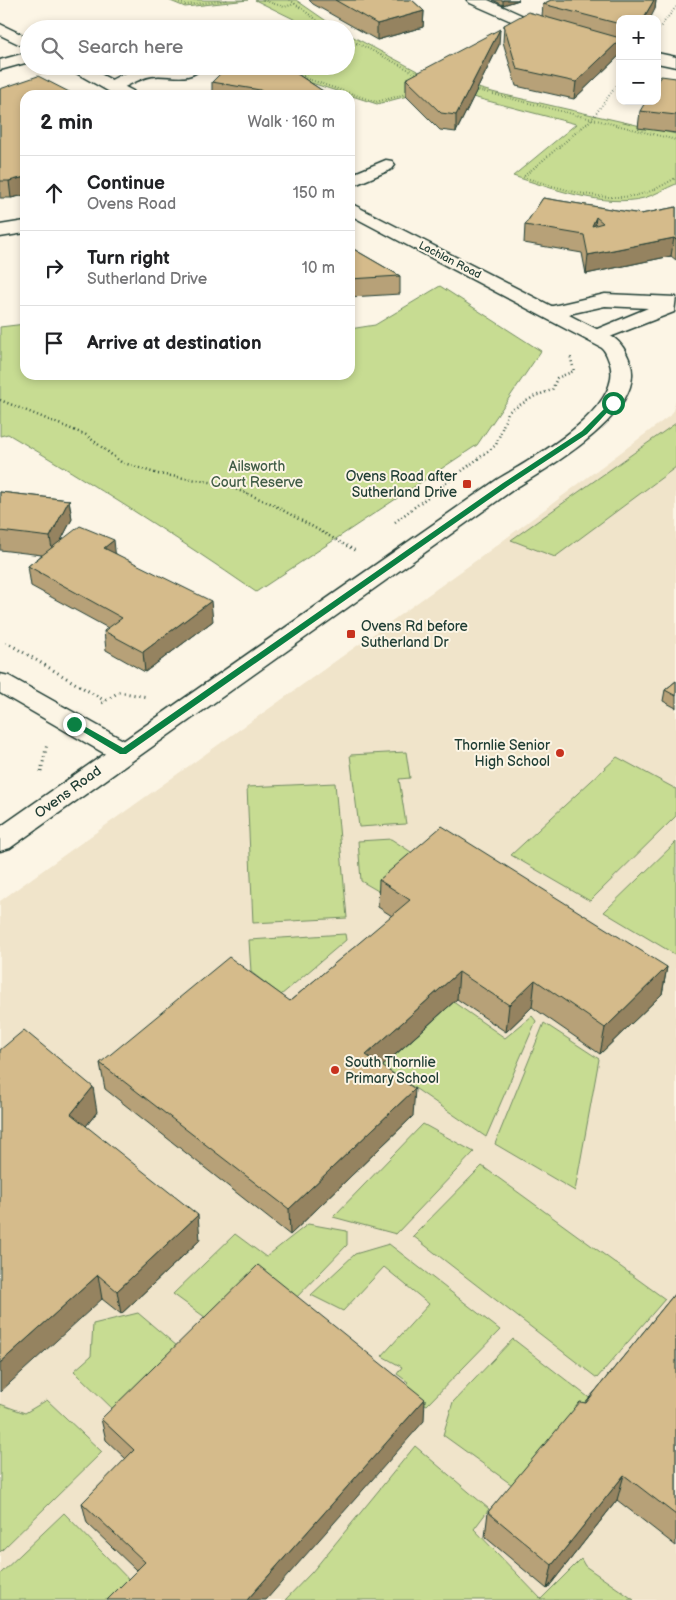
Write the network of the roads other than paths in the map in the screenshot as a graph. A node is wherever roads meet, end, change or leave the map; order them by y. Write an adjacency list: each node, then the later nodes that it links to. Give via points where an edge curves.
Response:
1 (475, 0): 4 (street, via 523,21)
2 (0, 29): 3 (street)
3 (20, 39)
4 (616, 47)
5 (20, 59): 8 (street)
6 (661, 59): 7 (street)
7 (676, 62)
8 (0, 65)
9 (89, 75): 11 (street)
10 (138, 75): 11 (street)
11 (112, 87): 12 (street)
12 (118, 90)
13 (386, 165): 14 (street)
14 (355, 180)
15 (355, 211): 19 (street, Lachlan Road)
16 (20, 228): 17 (street)
17 (0, 231)
18 (676, 304): 19 (street, via 605,300); 20 (street)
19 (551, 312): 20 (street, Lachlan Road)
20 (597, 336): 22 (street, Ovens Road, via 615,350 623,374 613,403 584,433)
21 (0, 682): 22 (street)
22 (123, 752): 23 (street, Ovens Road)
23 (0, 841)

